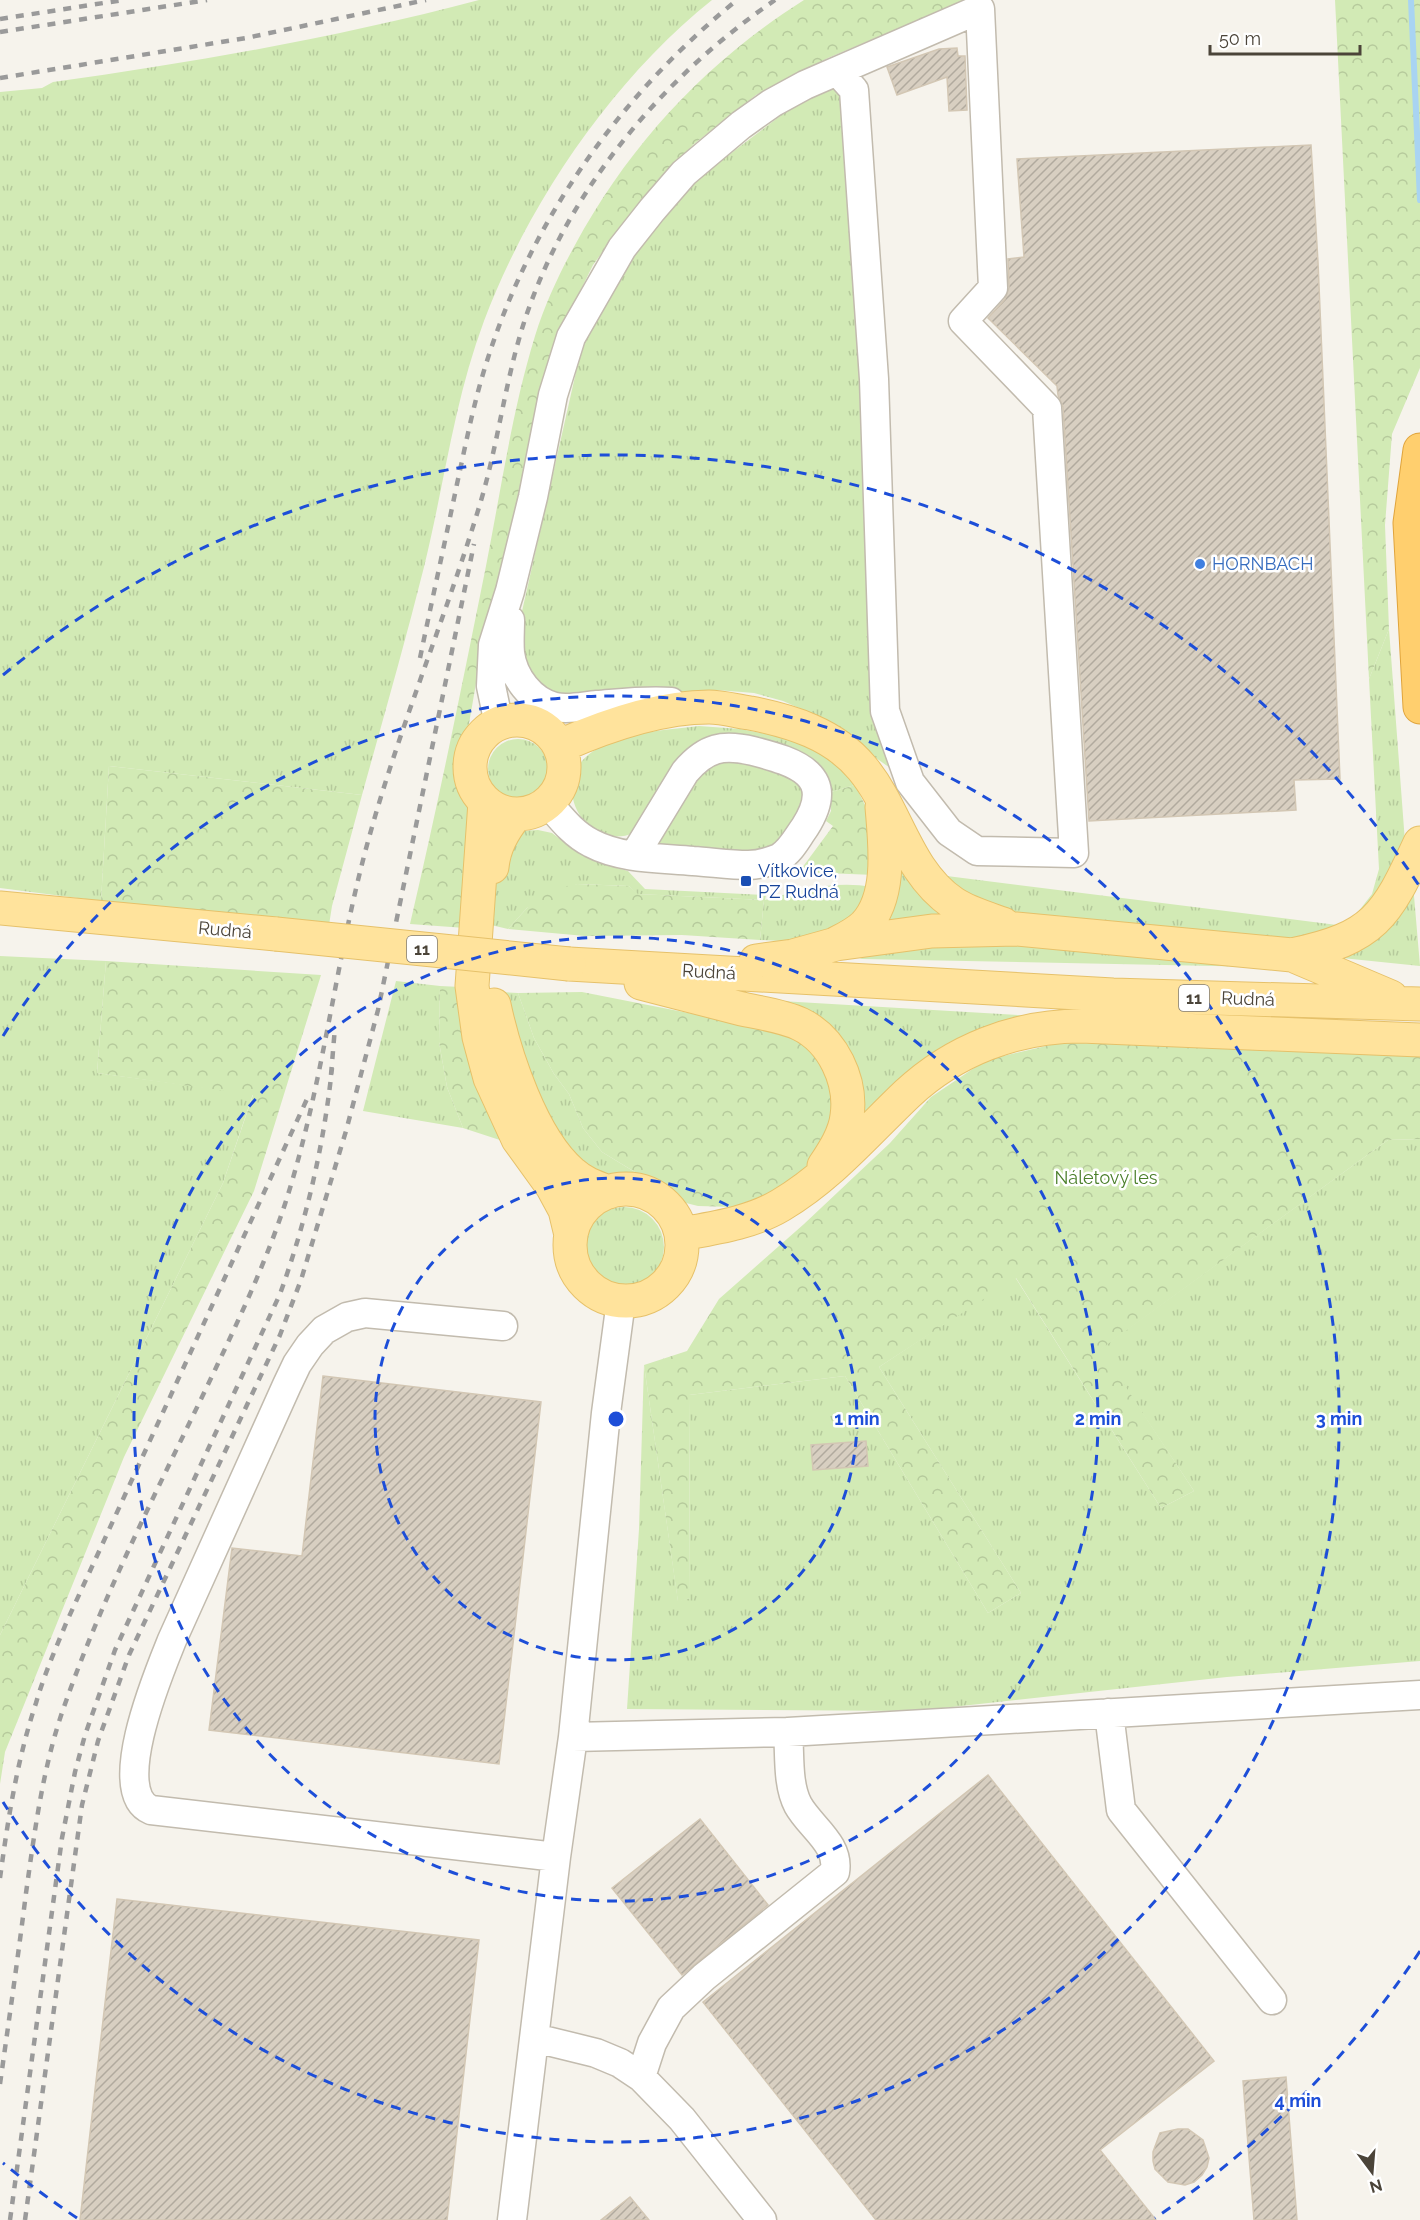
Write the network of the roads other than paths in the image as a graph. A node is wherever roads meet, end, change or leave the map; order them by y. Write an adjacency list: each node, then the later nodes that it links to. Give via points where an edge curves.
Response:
1 (838, 72): 1 (street, via 980,9 993,288 963,321 1047,408 1074,852 977,851 949,832 910,782 885,711 874,379 854,90); 3 (street, via 772,103 741,125 684,173 622,248 571,337 553,395)
2 (1420, 450): 5 (highway, via 1410,523)
3 (510, 591): 4 (street, via 513,664 524,685 547,704 565,708 650,700); 6 (street, via 491,657 492,695)
4 (711, 707): 7 (main road, via 634,720); 8 (main road, via 771,718 817,733 862,767)
5 (1420, 707)
6 (499, 724): 7 (main road, via 527,721 552,734); 9 (main road, via 478,741 471,759 471,779)
7 (560, 746): 10 (main road, via 564,777)
8 (881, 797): 15 (main road, via 920,870 939,892 964,909); 16 (main road, via 884,859 879,897 866,924)
9 (485, 802): 11 (main road, via 505,813); 25 (main road, via 472,986 479,1037 490,1078 518,1139 552,1186 565,1210)
10 (548, 803): 11 (main road); 13 (street, via 583,839)
11 (516, 814): 23 (main road, via 495,848 489,893 488,950 500,1031 540,1131 571,1172 591,1186)
12 (1420, 843): 17 (main road, via 1395,894 1375,920 1335,945)
13 (634, 856): 13 (street, via 748,865 770,861 791,848 814,812 814,784 794,763 728,747 710,751 685,772)
14 (0, 908): 18 (main road, Rudná / 11, bridge)
15 (1016, 929): 16 (main road, via 932,931); 17 (main road)
16 (836, 944): 19 (main road, via 793,956)
17 (1292, 955): 20 (main road)
18 (569, 964): 19 (main road, Rudná / 11); 22 (main road, via 793,1022 825,1043 841,1070 848,1106 843,1132)
19 (659, 970): 20 (main road, Rudná / 11, via 1113,995)
20 (1413, 1004)
21 (1420, 1040): 22 (main road, via 1081,1026 1027,1031 988,1042 946,1064 908,1093 852,1150)
22 (815, 1180): 24 (main road, via 780,1206 754,1217)
23 (609, 1192): 24 (main road, via 632,1190 654,1197 672,1213); 25 (main road, via 584,1208)
24 (681, 1234): 26 (main road, via 679,1262 664,1286 639,1300)
25 (571, 1235): 26 (main road, via 570,1252 578,1276 596,1293)
26 (621, 1301): 31 (street)
27 (503, 1326): 32 (street, via 365,1313 335,1322 310,1345 287,1385 169,1648 144,1720 135,1782 140,1802 151,1810)
28 (1420, 1695): 29 (street)
29 (1109, 1713): 30 (street); 33 (street, via 1121,1810)
30 (788, 1732): 31 (street); 35 (street, via 798,1805 834,1854 835,1872 671,2008)
31 (573, 1737): 32 (street)
32 (556, 1857): 34 (street)
33 (1272, 2000)
34 (535, 2038): 35 (street, via 610,2058); 36 (street)
35 (640, 2077): 37 (street, via 682,2119)
36 (512, 2220)
37 (762, 2220)

